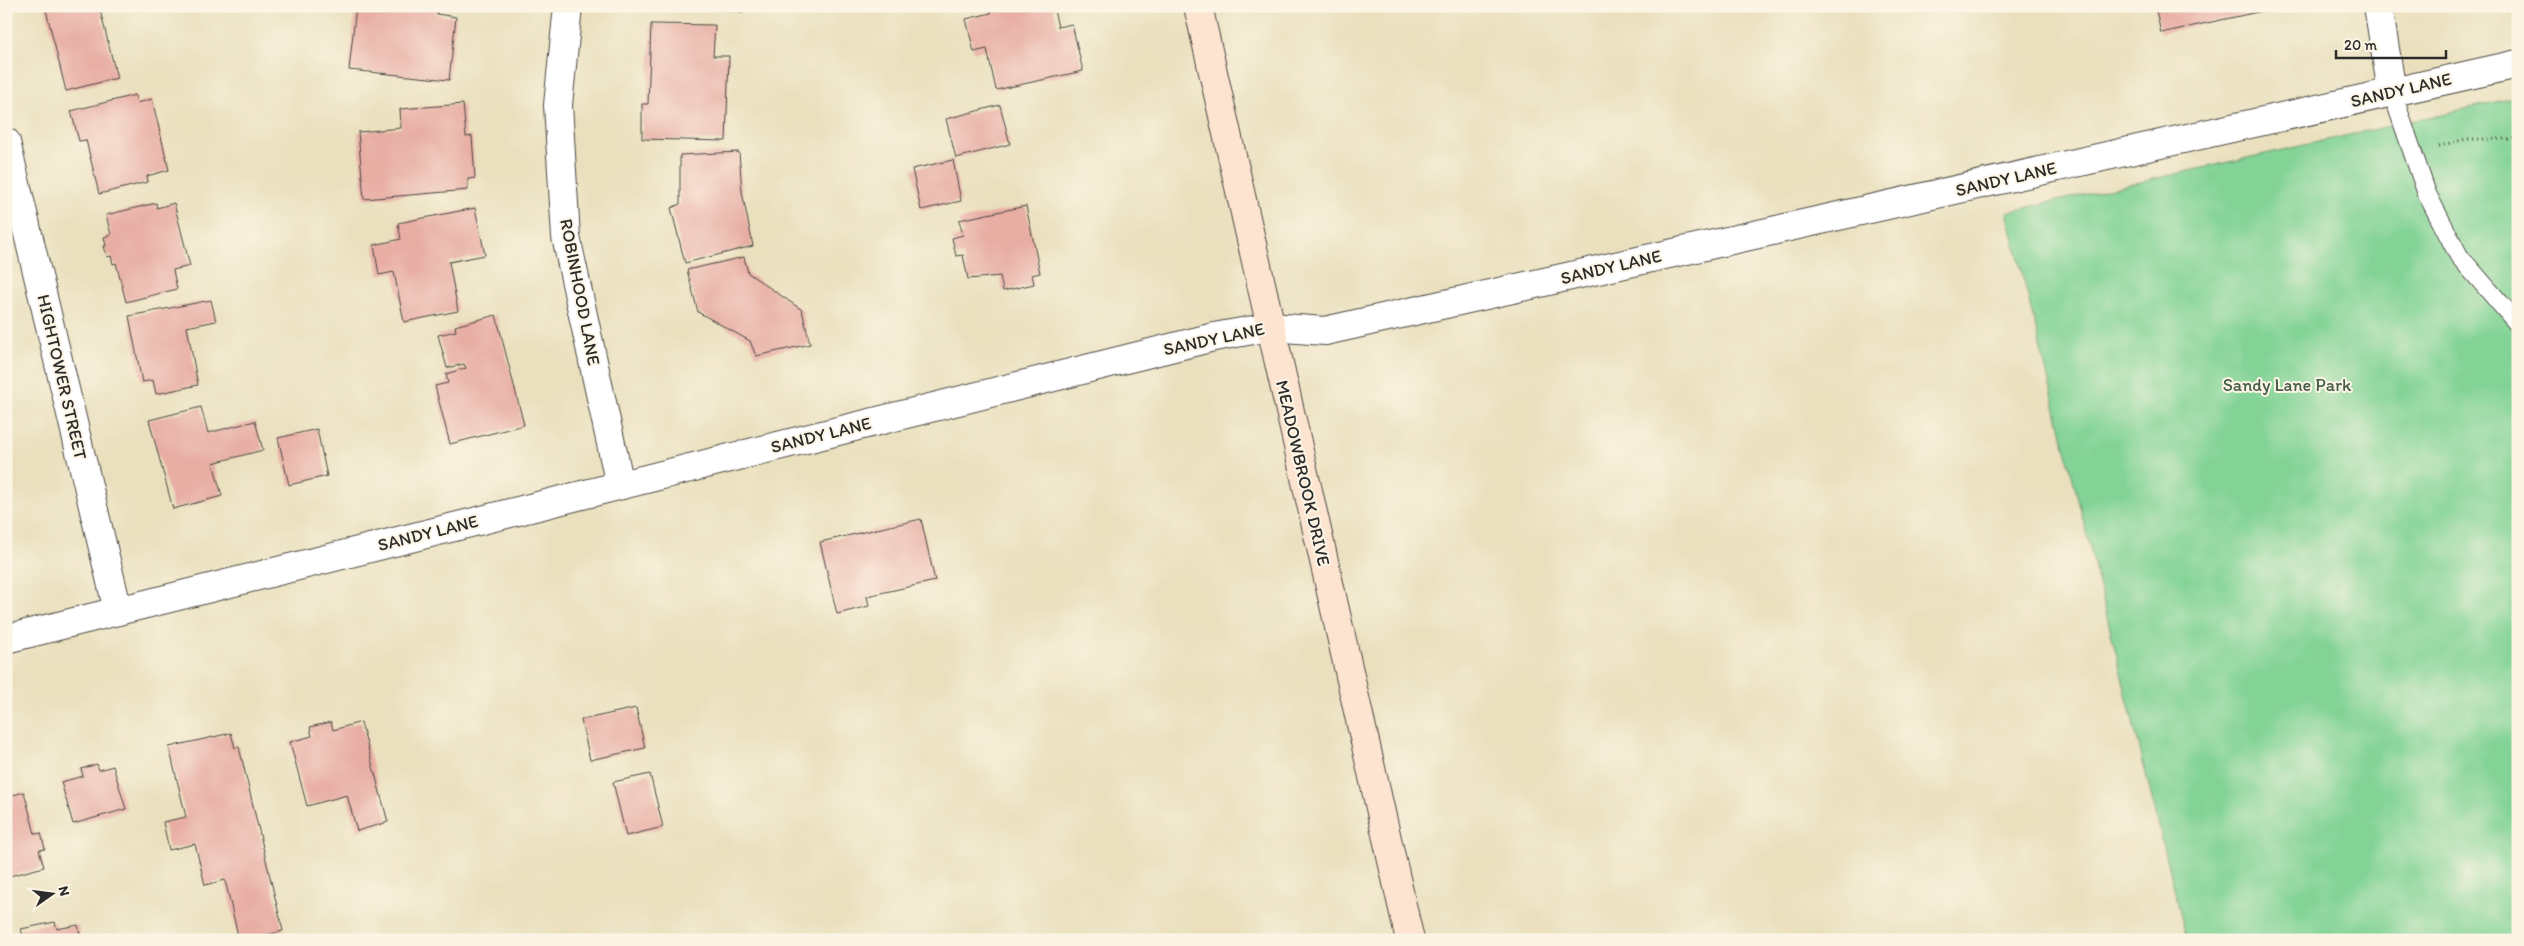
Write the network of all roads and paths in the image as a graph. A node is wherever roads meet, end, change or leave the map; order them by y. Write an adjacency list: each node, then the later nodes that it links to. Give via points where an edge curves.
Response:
1 (568, 6): 11 (street, ROBINHOOD LANE, via 558,105 566,237)
2 (1198, 6): 10 (main road, MEADOWBROOK DRIVE)
3 (2378, 6): 5 (street)
4 (2518, 64): 5 (street, SANDY LANE)
5 (2392, 92): 8 (lane); 10 (street, SANDY LANE, via 1325,331)
6 (2518, 139): 8 (path, via 2466,139)
7 (6, 142): 12 (street, HIGHTOWER STREET)
8 (2412, 152): 9 (lane, via 2427,194 2459,256)
9 (2518, 324)
10 (1270, 327): 11 (street, SANDY LANE, via 1214,336); 14 (main road, MEADOWBROOK DRIVE)
11 (620, 485): 12 (street, SANDY LANE)
12 (118, 611): 13 (street, SANDY LANE)
13 (6, 639)
14 (1410, 940)

